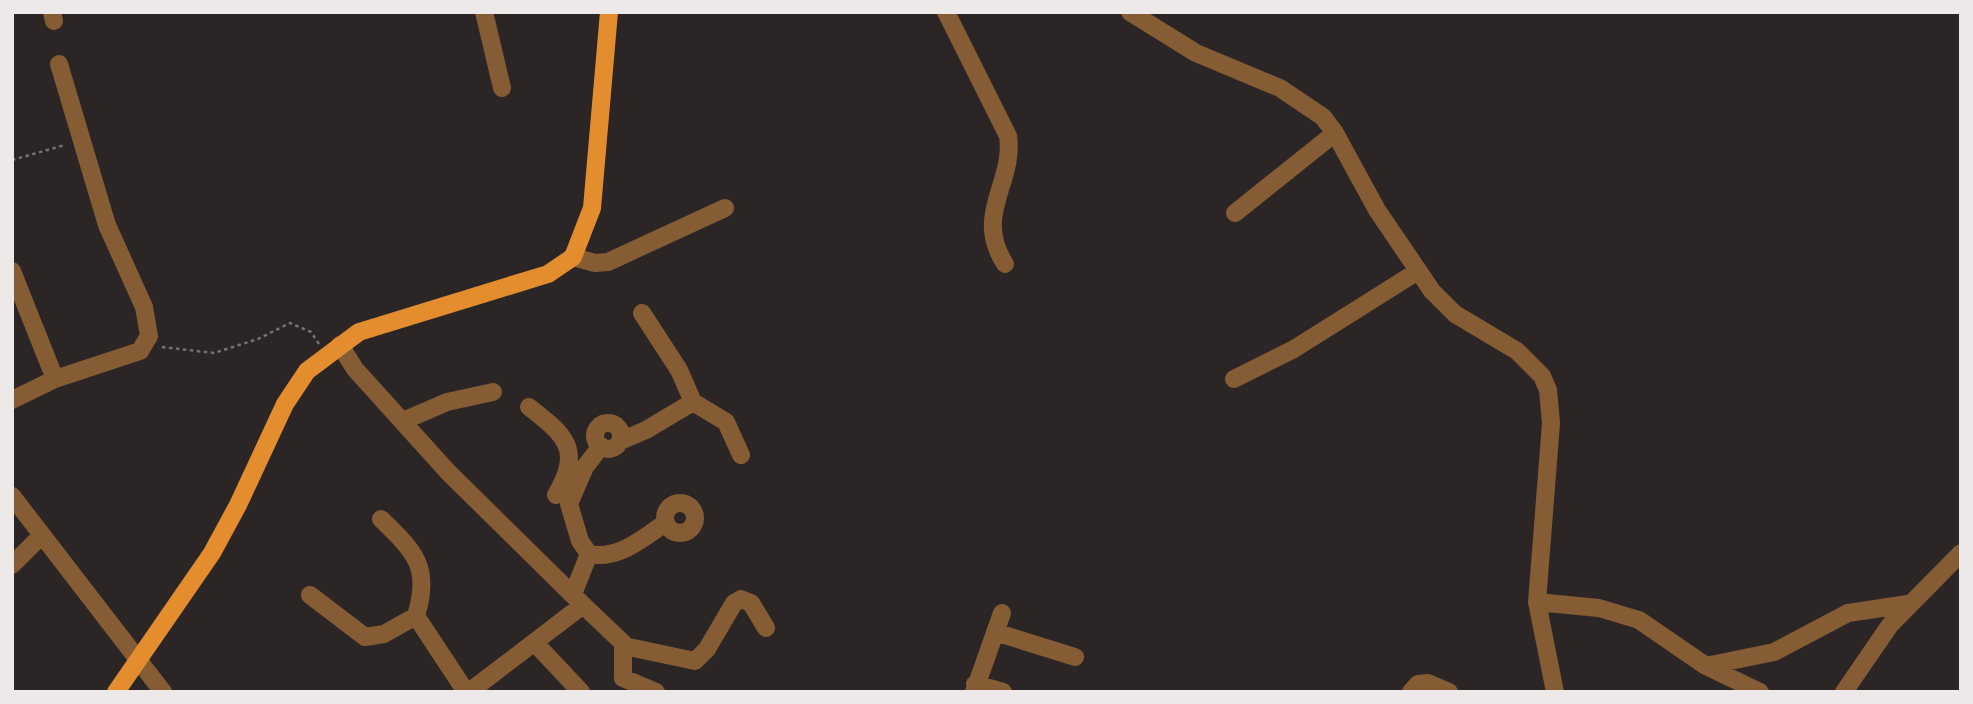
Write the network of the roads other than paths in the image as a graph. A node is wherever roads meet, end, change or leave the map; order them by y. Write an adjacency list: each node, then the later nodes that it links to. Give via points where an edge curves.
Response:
1 (484, 12): 6 (street)
2 (609, 12): 10 (main road, via 592,208)
3 (946, 12): 11 (street, via 1007,136 1009,146 992,229 996,250)
4 (1130, 12): 7 (street, via 1196,53 1300,99)
5 (59, 64): 16 (street, via 107,225 149,327 146,345 140,351)
6 (502, 88)
7 (1335, 133): 9 (street); 13 (street, via 1377,210)
8 (725, 208): 10 (street, via 608,262)
9 (1235, 213)
10 (573, 257): 15 (main road, via 548,274 359,332)
11 (1005, 264)
12 (12, 271): 16 (street)
13 (1418, 271): 17 (street, via 1294,349); 34 (street, via 1455,314 1531,363 1548,390 1551,423)
14 (642, 313): 20 (street, via 679,370)
15 (334, 350): 22 (street); 43 (main road, via 307,371 285,404 212,554)
16 (55, 379): 19 (street)
17 (1234, 379)
18 (493, 392): 22 (street, via 447,402)
19 (12, 400)
20 (693, 402): 23 (street, via 726,422); 25 (street, via 611,449 601,446)
21 (529, 407): 25 (street, via 560,431 568,446 571,457)
22 (403, 421): 33 (street)
23 (741, 454)
24 (12, 496): 28 (street)
25 (558, 497): 30 (street)
26 (382, 519): 37 (street, via 421,566 423,587)
27 (665, 523): 30 (street, via 639,542 607,556)
28 (41, 536): 31 (street); 43 (street)
29 (1961, 553): 35 (street)
30 (589, 554): 33 (street)
31 (12, 565)
32 (310, 595): 37 (street, via 365,636 384,634)
33 (578, 600): 40 (street); 41 (street)
34 (1537, 602): 44 (street, via 1599,608 1639,620); 54 (street)
35 (1908, 604): 44 (street, via 1848,612 1774,652); 56 (street)
36 (1002, 613): 39 (street)
37 (416, 616): 48 (street)
38 (766, 628): 41 (street, via 751,603 741,599 695,661)
39 (995, 632): 42 (street); 45 (street)
40 (536, 643): 48 (street); 49 (street)
41 (624, 646): 50 (street, via 623,678)
42 (1076, 657)
43 (136, 660): 46 (main road); 47 (street)
44 (1706, 666): 55 (street)
45 (975, 688): 51 (street)
46 (116, 692)
47 (163, 692)
48 (467, 692)
49 (581, 692)
50 (656, 692)
51 (1003, 692)
52 (1411, 692): 53 (street, via 1418,684 1428,683)
53 (1449, 692)
54 (1555, 692)
55 (1760, 692)
56 (1844, 692)

